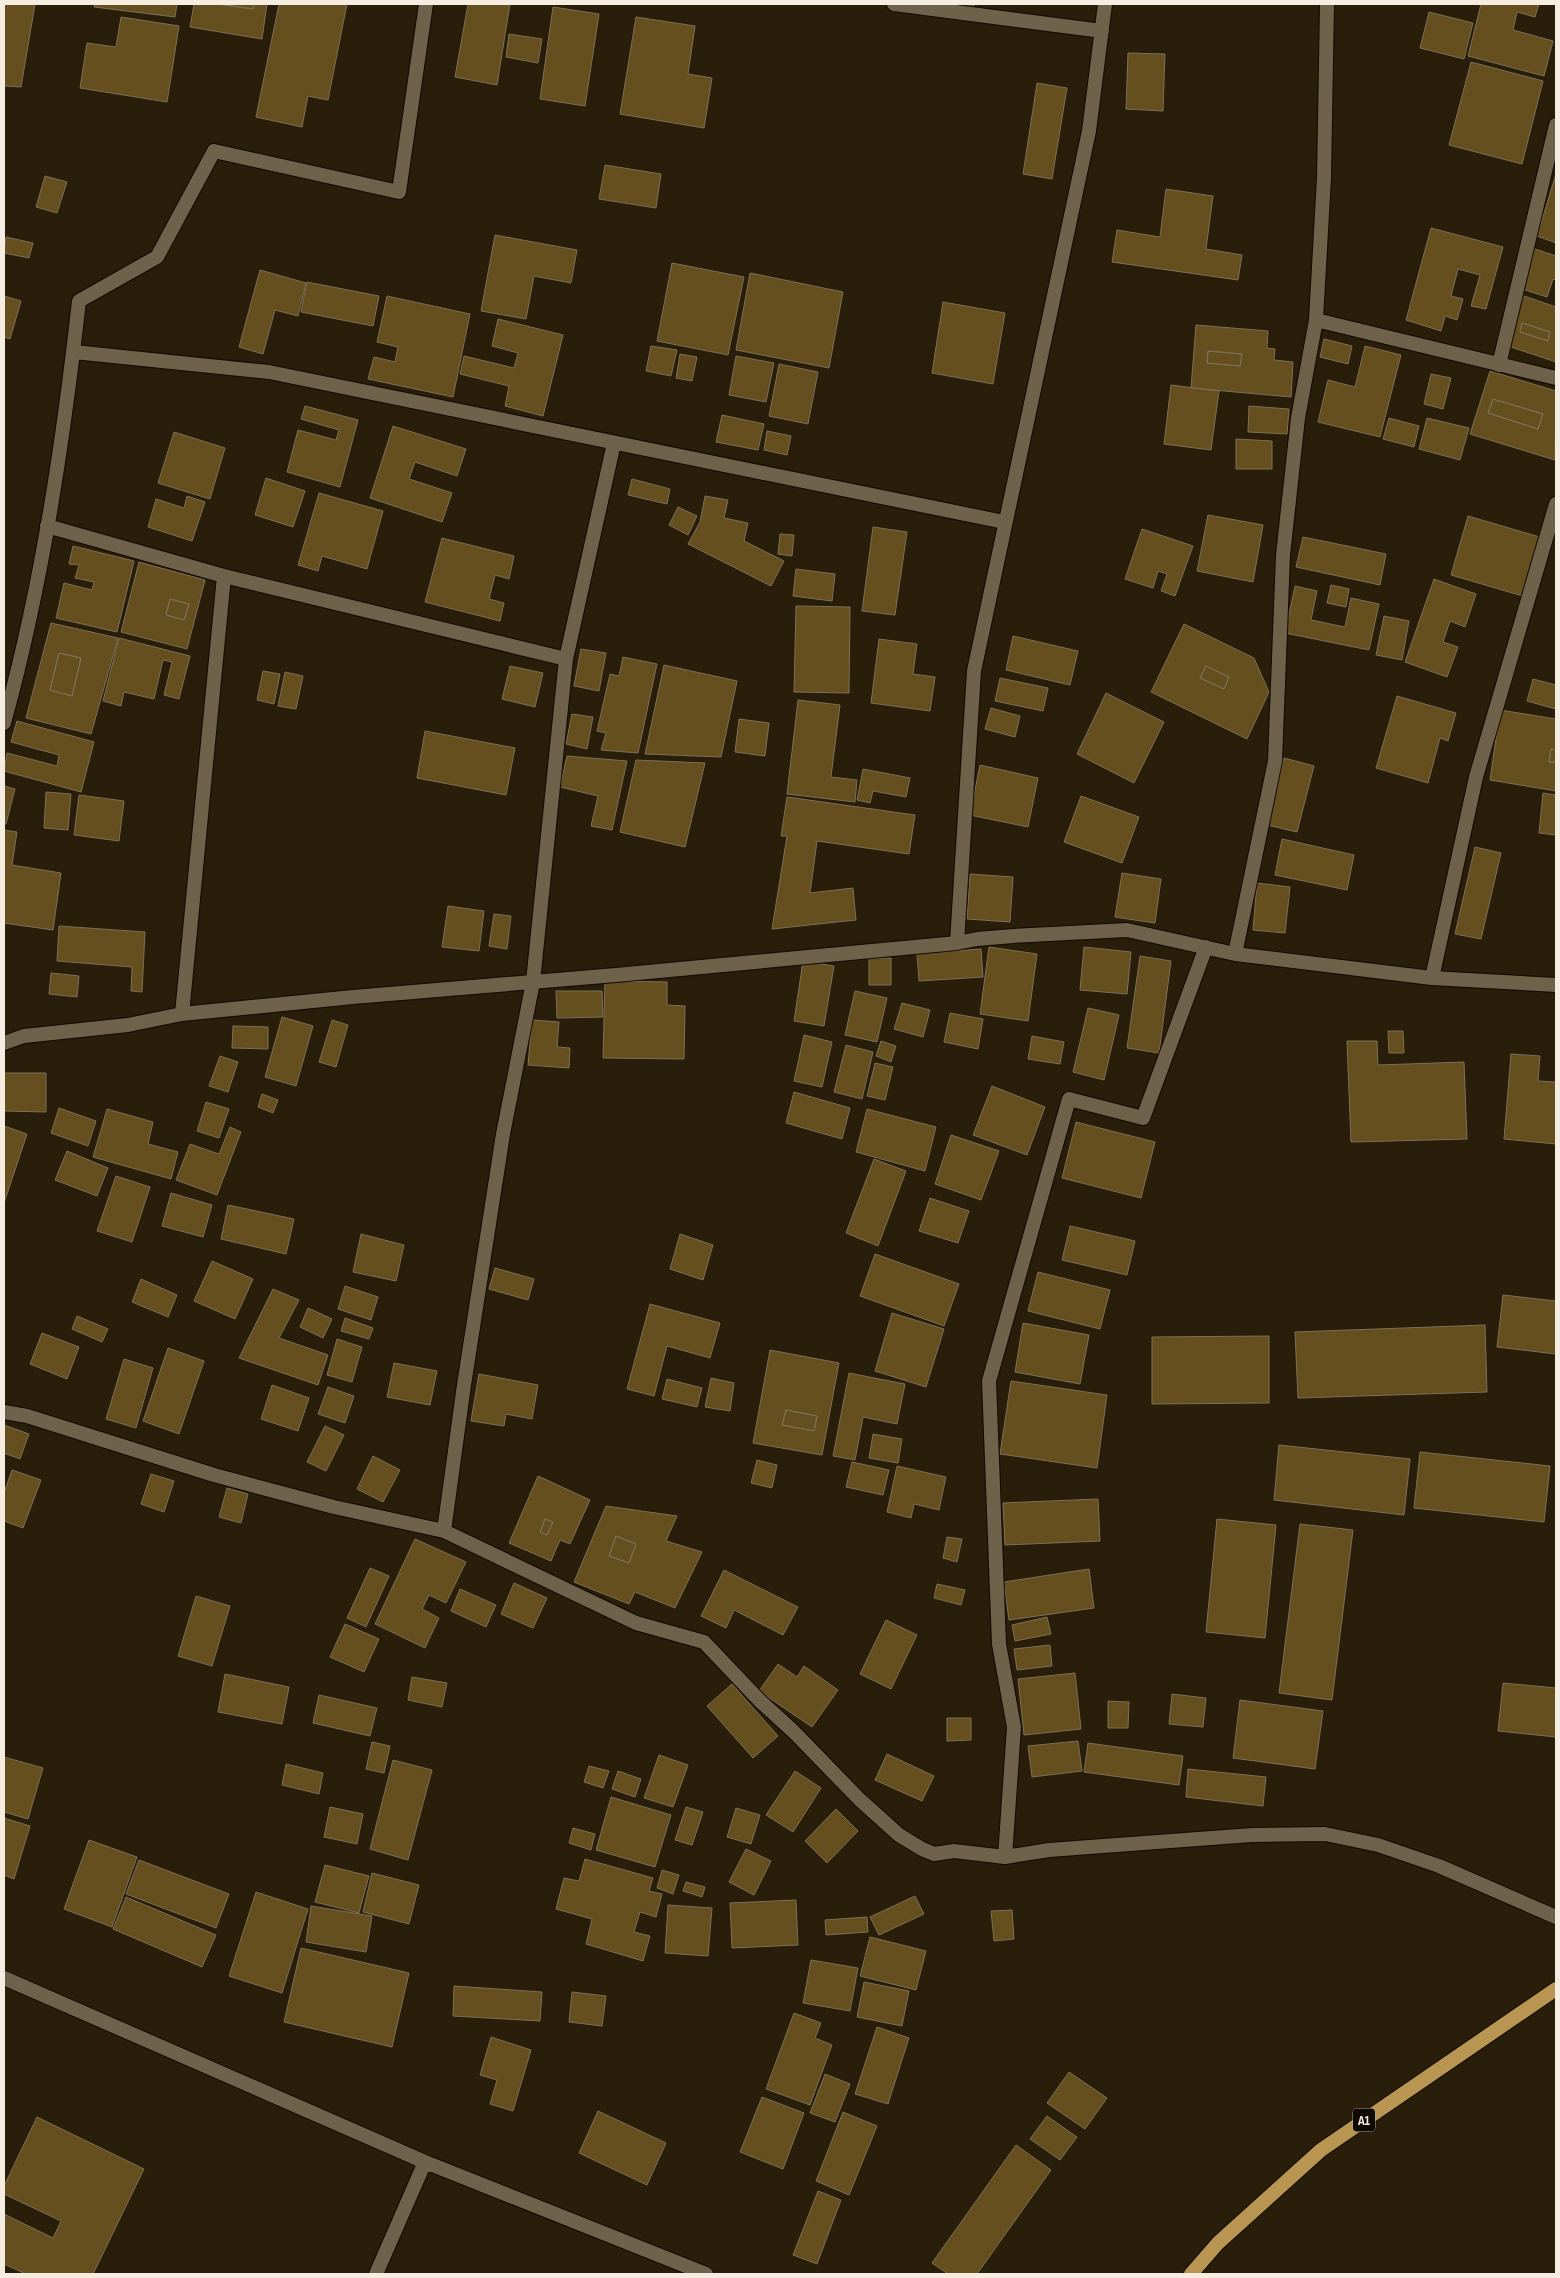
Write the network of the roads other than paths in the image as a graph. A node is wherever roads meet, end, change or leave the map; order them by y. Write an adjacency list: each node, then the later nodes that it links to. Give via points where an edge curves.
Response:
1 (426, 4): 8 (street, via 399,192 214,151 157,257 80,301)
2 (894, 4): 5 (street)
3 (1105, 4): 5 (street)
4 (1327, 4): 7 (street, via 1324,178)
5 (1102, 31): 13 (street, via 1089,131)
6 (1556, 125): 9 (street)
7 (1316, 320): 9 (street); 20 (street, via 1298,418 1282,555 1275,761)
8 (74, 352): 11 (street, via 269,372); 14 (street)
9 (1499, 365): 10 (street)
10 (1556, 378)
11 (614, 443): 13 (street); 16 (street)
12 (1556, 504): 21 (street, via 1476,777)
13 (1004, 522): 18 (street, via 974,671)
14 (47, 526): 15 (street); 17 (street, via 24,648)
15 (224, 576): 16 (street); 24 (street)
16 (566, 659): 22 (street)
17 (4, 722)
18 (957, 944): 19 (street, via 1013,936 1126,930); 22 (street)
19 (1206, 947): 20 (street); 28 (street, via 1142,1118 1069,1099 989,1382 999,1644 1014,1726)
20 (1235, 954): 21 (street)
21 (1432, 978): 23 (street)
22 (533, 982): 24 (street); 27 (street, via 503,1134)
23 (1556, 985)
24 (182, 1014): 25 (street, via 128,1025 24,1036)
25 (4, 1043)
26 (4, 1412): 27 (street, via 27,1416 241,1482)
27 (444, 1531): 28 (street, via 636,1624 704,1642 859,1799 899,1835 922,1850 934,1854 954,1851)
28 (1005, 1857): 29 (street, via 1049,1850 1252,1835 1325,1834 1378,1845 1439,1866)
29 (1556, 1917)
30 (4, 1978): 32 (street)
31 (1556, 1989): 35 (highway, A1, via 1321,2150 1218,2242)
32 (425, 2162): 33 (street); 34 (street)
33 (376, 2274)
34 (706, 2274)
35 (1191, 2274)

